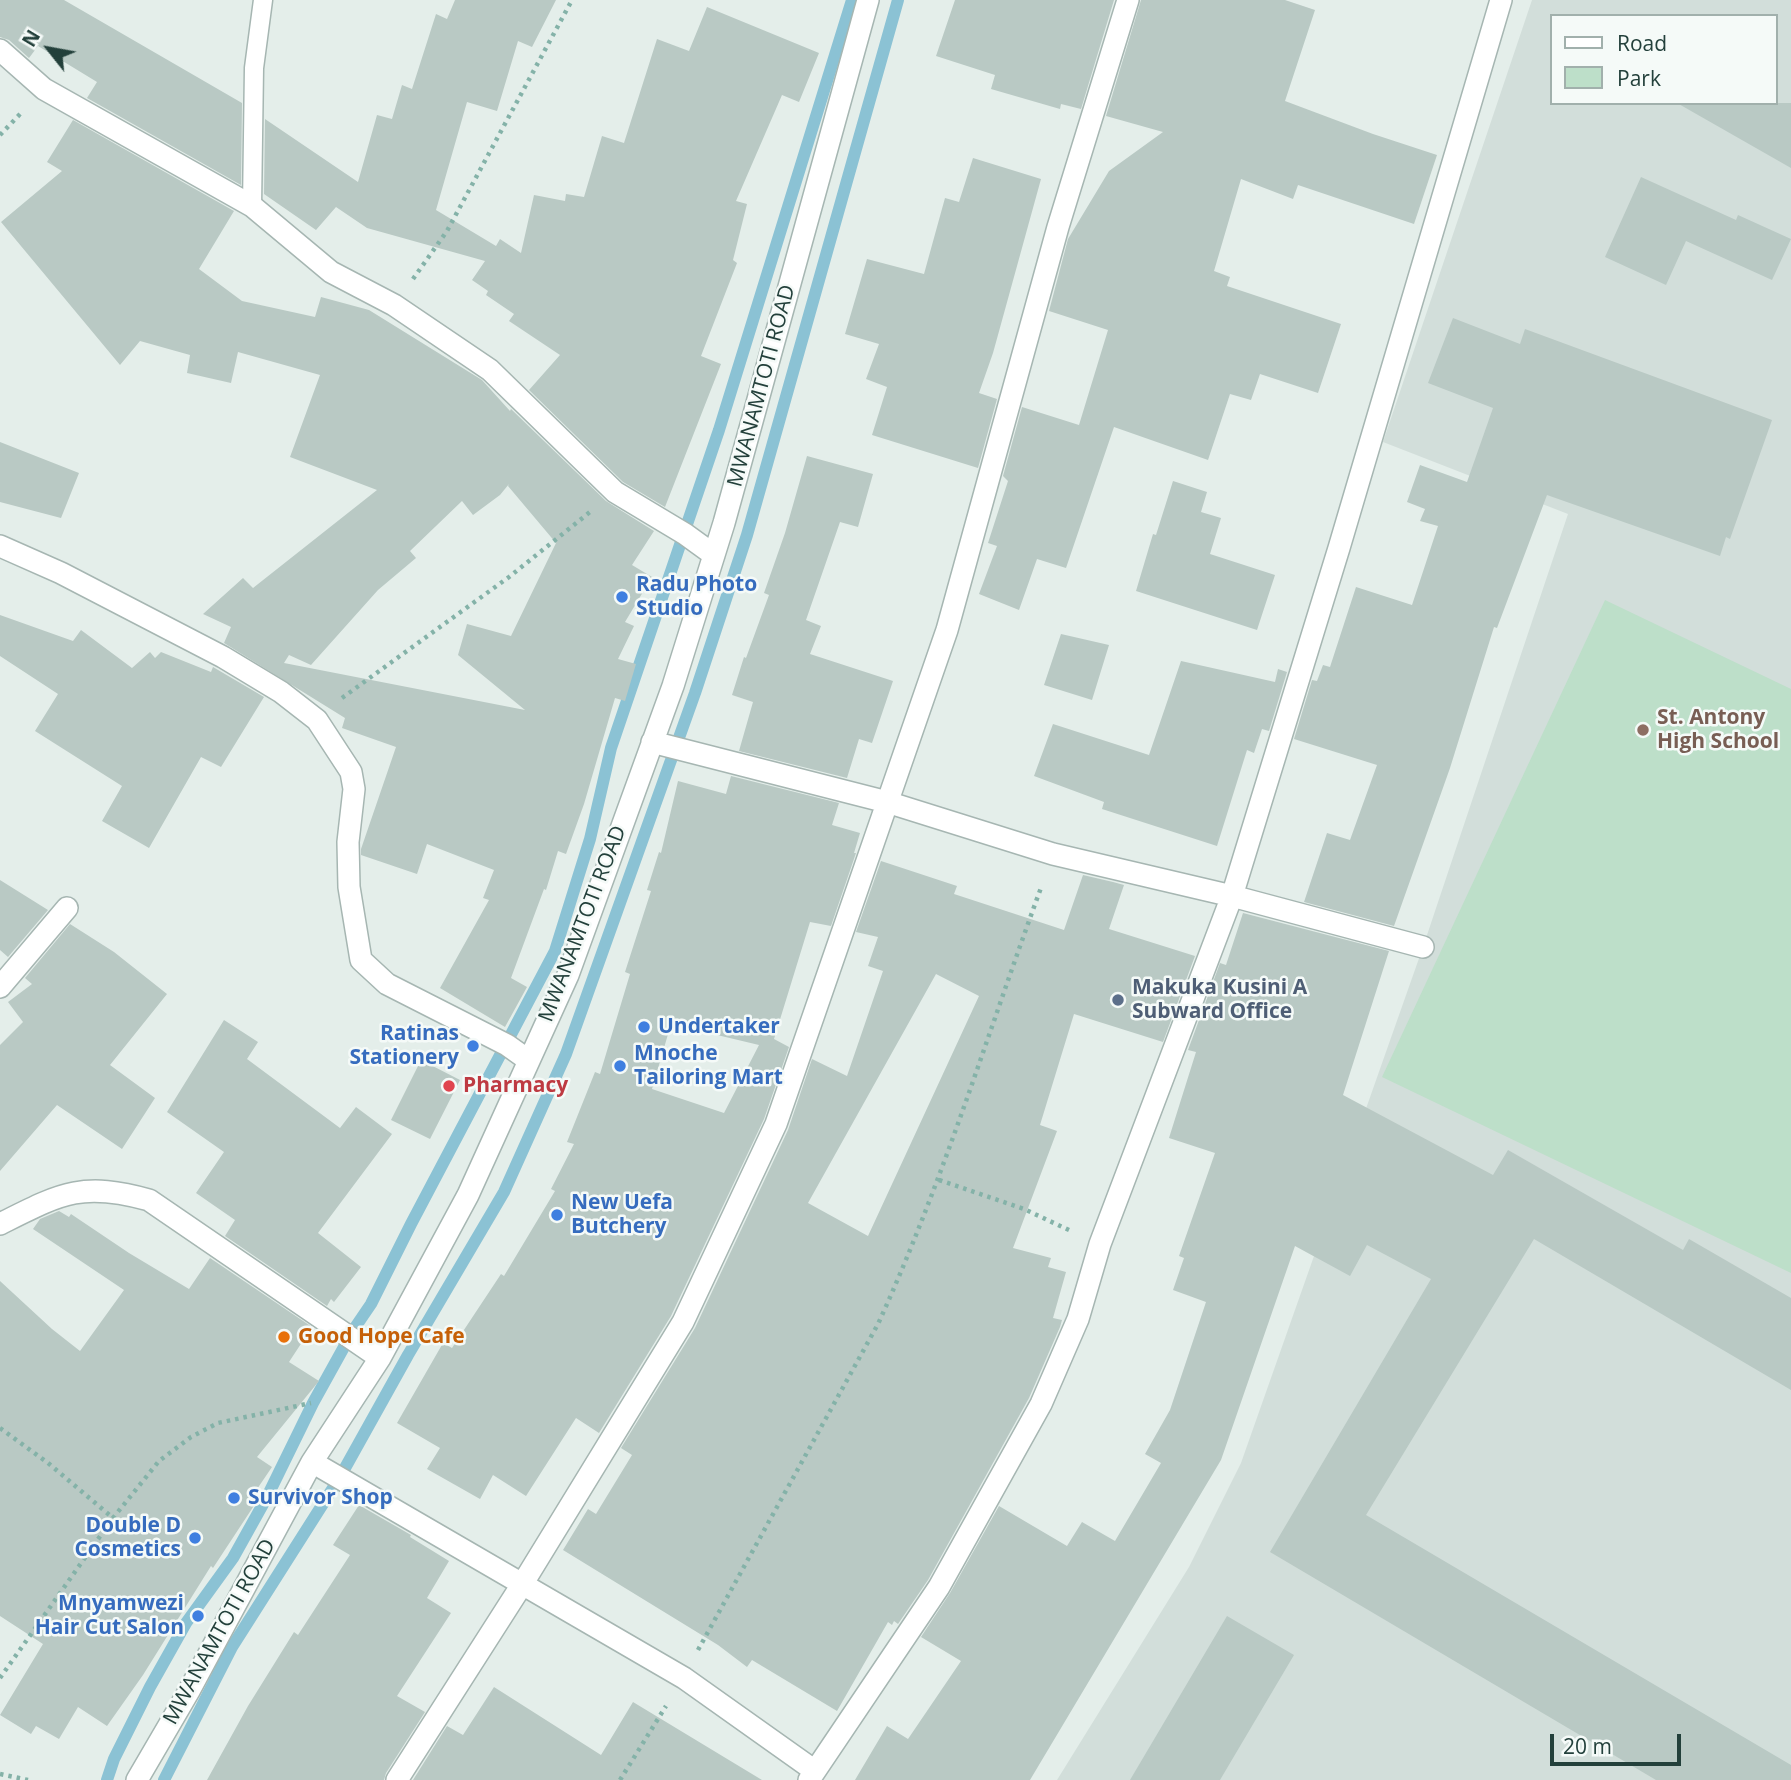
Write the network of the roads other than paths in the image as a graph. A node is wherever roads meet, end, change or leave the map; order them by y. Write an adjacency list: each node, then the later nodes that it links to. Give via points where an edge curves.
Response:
1 (263, 0): 6 (lane, via 254,68)
2 (869, 0): 8 (street, MWANAMTOTI ROAD)
3 (1128, 0): 10 (street, via 1058,227 947,630)
4 (1502, 0): 11 (street)
5 (0, 50): 6 (street, via 44,89)
6 (251, 206): 8 (street, via 331,272 394,305 491,370 615,492)
7 (0, 546): 15 (street, via 223,657 317,720 351,772 349,887 361,960 387,984)
8 (714, 555): 9 (street, MWANAMTOTI ROAD)
9 (652, 742): 10 (street); 15 (street, MWANAMTOTI ROAD, via 568,975)
10 (887, 802): 11 (street, via 1053,854); 19 (street, via 776,1124 683,1322)
11 (1232, 897): 13 (street); 20 (street, via 1100,1244 1078,1319 1041,1404 939,1587)
12 (67, 908): 14 (street)
13 (1423, 947)
14 (0, 987)
15 (528, 1060): 17 (street, MWANAMTOTI ROAD, via 467,1195)
16 (0, 1224): 17 (street, via 50,1199 86,1190 149,1200)
17 (380, 1358): 18 (street, MWANAMTOTI ROAD)
18 (312, 1462): 19 (street); 21 (street, MWANAMTOTI ROAD)
19 (523, 1583): 20 (street, via 684,1678); 22 (street)
20 (812, 1776)
21 (137, 1780)
22 (397, 1780)

